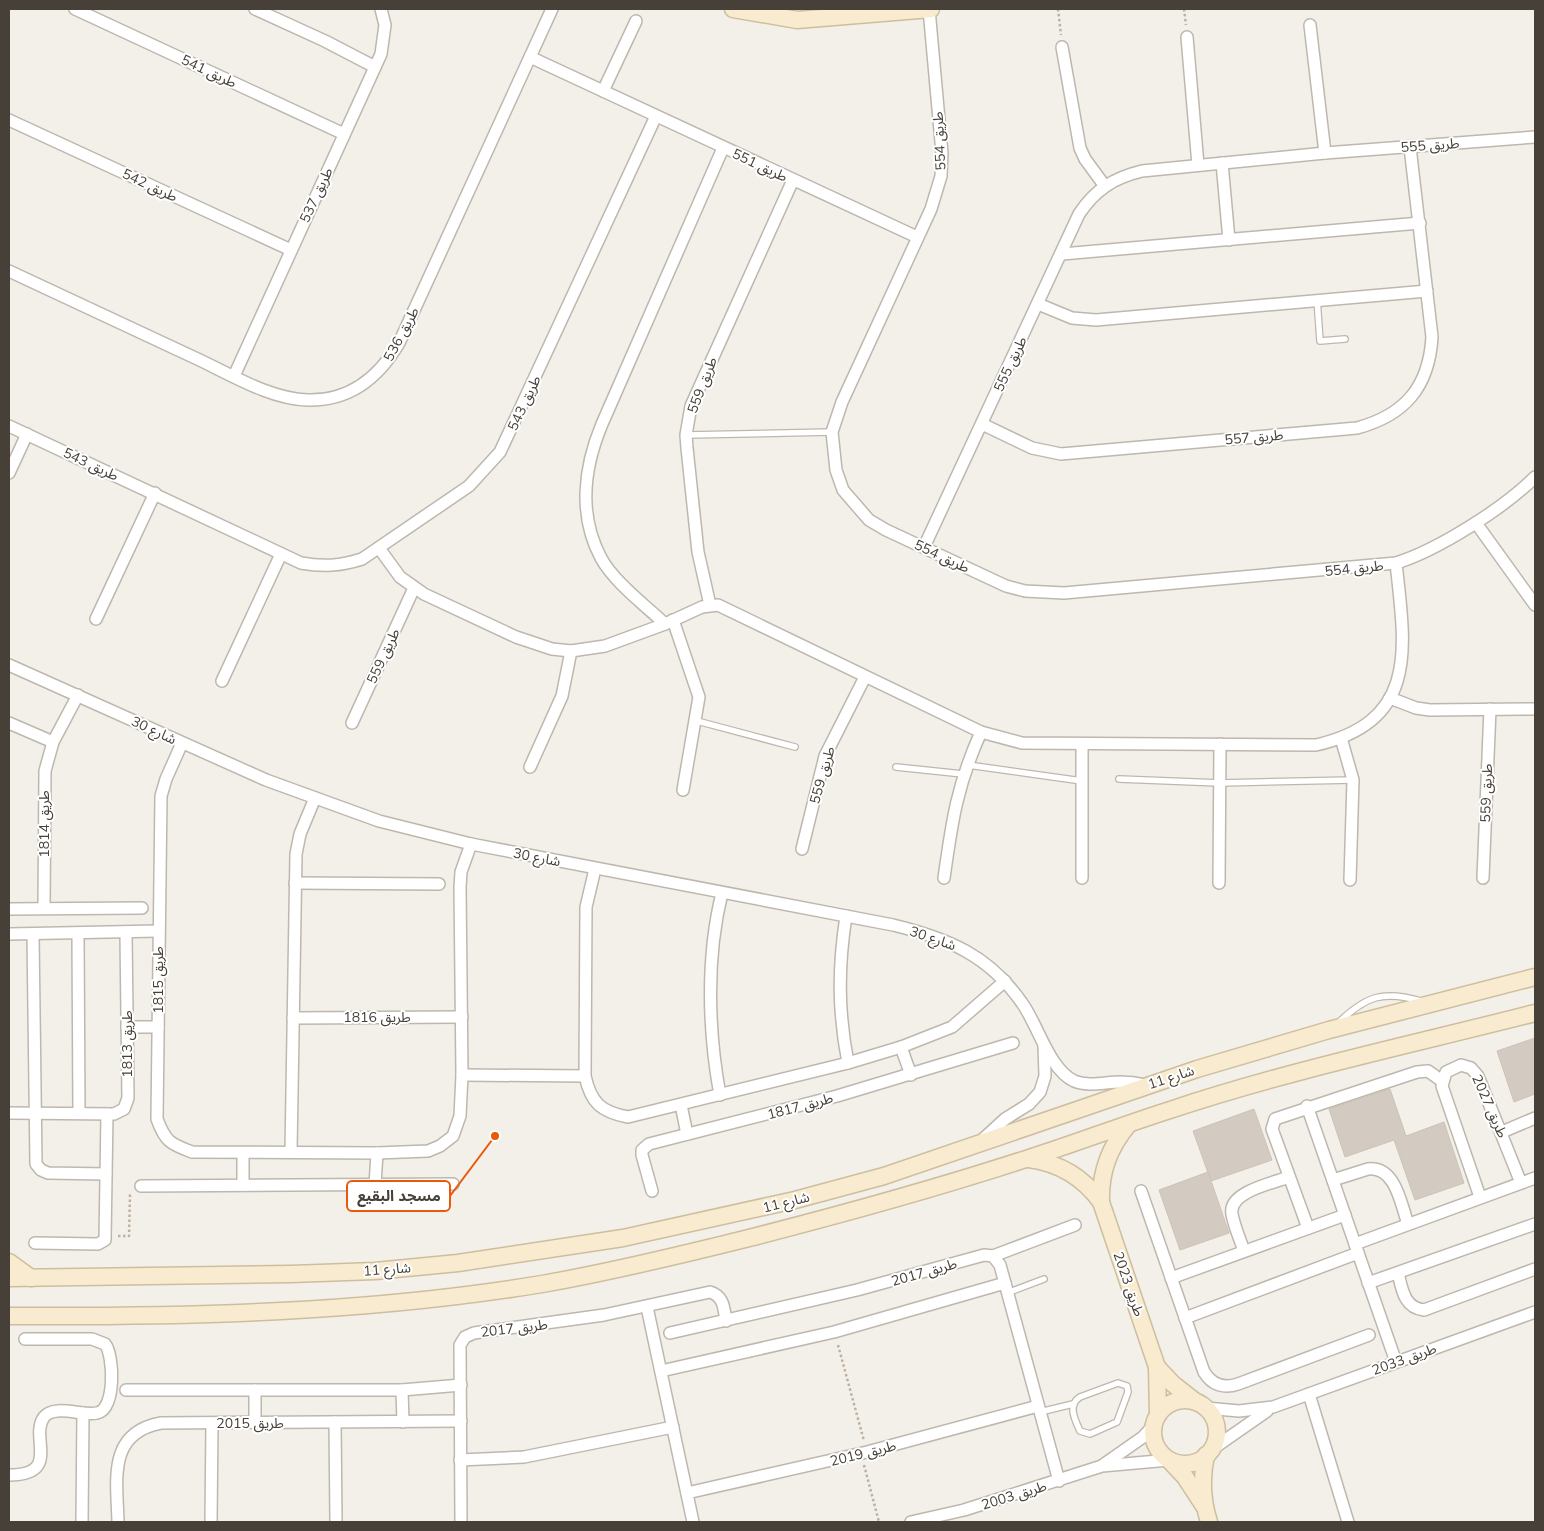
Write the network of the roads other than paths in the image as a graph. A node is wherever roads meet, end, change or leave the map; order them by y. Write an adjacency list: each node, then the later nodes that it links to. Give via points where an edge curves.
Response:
1 (75, 9): 16 (street, طريق 541)
2 (255, 9): 12 (street, via 325,40)
3 (552, 9): 11 (street, طريق 536)
4 (733, 9): 5 (street, via 797,20)
5 (930, 9): 26 (street, طريق 554, via 942,153 941,176)
6 (383, 10): 12 (street, طريق 537, via 384,40)
7 (636, 21): 13 (street)
8 (1310, 25): 20 (street)
9 (1187, 37): 22 (street)
10 (1062, 47): 24 (street, via 1080,148 1084,159)
11 (530, 57): 13 (street, طريق 551); 35 (street, طريق 536, via 387,363 372,379 352,391 330,398 307,400 285,396)
12 (375, 67): 16 (street, طريق 537)
13 (603, 91): 14 (street, طريق 551)
14 (656, 116): 19 (street, طريق 551); 45 (street, طريق 543, via 500,452 469,486)
15 (9, 120): 28 (street, طريق 542)
16 (344, 134): 28 (street, طريق 537)
17 (1535, 137): 18 (street, طريق 555)
18 (1410, 147): 20 (street, طريق 555); 25 (street, طريق 557)
19 (723, 148): 23 (street, طريق 551); 53 (street, via 591,450 586,477 591,533 601,559 623,585)
20 (1325, 153): 21 (street, طريق 555)
21 (1222, 163): 22 (street, طريق 555); 27 (street)
22 (1198, 165): 24 (street, طريق 555, via 1122,175)
23 (793, 180): 26 (street, طريق 551); 40 (street, طريق 559, via 699,386 691,406)
24 (1104, 185): 29 (street, طريق 555, via 1079,214)
25 (1420, 223): 27 (street); 31 (street, طريق 557)
26 (918, 237): 38 (street, طريق 554, via 842,402)
27 (1228, 240): 29 (street)
28 (291, 250): 35 (street, طريق 537)
29 (1062, 254): 33 (street, طريق 555)
30 (9, 271): 35 (street, طريق 536)
31 (1427, 291): 32 (street); 36 (street, طريق 557, via 1432,337 1426,373 1406,403 1375,423 1357,428 1061,454 1032,448)
32 (1317, 299): 33 (street, via 1096,320 1072,318); 34 (lane, via 1320,341)
33 (1038, 304): 36 (street, طريق 555)
34 (1345, 339)
35 (234, 376)
36 (982, 424): 46 (street, طريق 555)
37 (9, 426): 39 (street, طريق 543)
38 (832, 432): 40 (lane); 46 (street, طريق 554, via 836,470 843,490 856,507 869,520)
39 (27, 434): 41 (street); 43 (street, طريق 543)
40 (686, 435): 50 (street, طريق 559, via 698,552)
41 (9, 473)
42 (1535, 477): 44 (street, طريق 554)
43 (154, 493): 47 (street, طريق 543); 52 (street)
44 (1476, 523): 48 (street, طريق 554, via 1426,551); 51 (street)
45 (379, 548): 47 (street, طريق 543, via 342,566 301,563); 49 (street, via 388,564)
46 (924, 548): 48 (street, طريق 554, via 1006,586 1045,594)
47 (281, 554): 57 (street)
48 (1396, 563): 59 (street, via 1404,649 1399,678)
49 (414, 588): 54 (street, via 516,638); 64 (street, طريق 559)
50 (710, 605): 53 (street); 56 (street, via 724,607)
51 (1535, 605)
52 (96, 619)
53 (669, 622): 54 (street, via 605,646); 62 (street, via 699,697)
54 (571, 651): 73 (street, via 562,696)
55 (9, 664): 58 (street, شارع 30)
56 (865, 677): 65 (street); 82 (street, طريق 559, via 825,756)
57 (222, 681)
58 (78, 694): 67 (street, طريق 1814); 68 (street, شارع 30)
59 (1390, 698): 60 (street, via 1416,708); 66 (street, via 1373,718)
60 (1490, 709): 61 (street); 86 (street, طريق 559)
61 (1535, 709)
62 (696, 721): 71 (lane); 79 (street)
63 (9, 723): 67 (street)
64 (352, 723)
65 (981, 732): 69 (street, via 1022,743); 74 (street)
66 (1341, 738): 70 (street, via 1316,745); 76 (street)
67 (53, 742): 92 (street, طريق 1814, via 43,786)
68 (182, 743): 80 (street, شارع 30); 96 (street, طريق 1815, via 161,796)
69 (1082, 744): 70 (street); 77 (street)
70 (1220, 744): 78 (street)
71 (795, 747)
72 (896, 766): 74 (lane)
73 (530, 767)
74 (964, 770): 77 (lane); 84 (street, via 954,809)
75 (1119, 778): 78 (lane)
76 (1353, 780): 78 (lane); 87 (street)
77 (1082, 781): 85 (street)
78 (1220, 783): 89 (street)
79 (683, 790)
80 (315, 798): 81 (street, شارع 30, via 378,821); 88 (street, via 297,844)
81 (471, 844): 83 (street, شارع 30); 104 (street, طريق 1815, via 460,887)
82 (802, 849)
83 (595, 869): 91 (street, شارع 30); 114 (street, via 586,907)
84 (944, 878)
85 (1082, 878)
86 (1483, 878)
87 (1350, 880)
88 (296, 883): 90 (street); 105 (street)
89 (1219, 883)
90 (440, 884)
91 (722, 892): 95 (street, شارع 30); 117 (street, via 711,960 713,1037)
92 (44, 908): 93 (street); 94 (street)
93 (142, 908)
94 (9, 909)
95 (846, 916): 102 (street, شارع 30, via 940,938 983,962); 111 (street, via 840,952 839,989)
96 (158, 931): 97 (street); 107 (street, طريق 1815)
97 (126, 933): 99 (street); 106 (street, طريق 1813)
98 (9, 934): 100 (street)
99 (78, 934): 100 (street); 121 (street)
100 (33, 935): 120 (street)
101 (1535, 977): 116 (street, شارع 11, via 1329,1030)
102 (1005, 981): 109 (street, شارع 30, via 1023,1004); 110 (street, via 952,1027)
103 (1535, 1013): 125 (street, شارع 11, via 1278,1078)
104 (462, 1017): 105 (street, طريق 1816); 112 (street, طريق 1815)
105 (293, 1018): 129 (street)
106 (127, 1027): 107 (street); 123 (street, طريق 1813, via 126,1104 119,1112)
107 (158, 1027): 130 (street, طريق 1815, via 157,1119 164,1137 175,1146 192,1152)
108 (1013, 1043): 113 (street, طريق 1817)
109 (1044, 1044): 116 (street, شارع 30, via 1061,1071 1074,1081); 128 (street, شارع 30, via 1045,1076 1040,1092)
110 (901, 1048): 111 (street); 113 (street)
111 (848, 1063): 117 (street)
112 (462, 1075): 114 (street); 131 (street, طريق 1815, via 460,1116 453,1136 428,1150)
113 (911, 1075): 127 (street, طريق 1817)
114 (585, 1076): 118 (street, via 588,1092 598,1105 612,1114 628,1118)
115 (1442, 1081): 119 (street, via 1434,1073 1422,1071); 126 (street, طريق 2027, via 1446,1072 1456,1066 1466,1066 1475,1071); 144 (street)
116 (1146, 1085): 128 (street, شارع 11)
117 (720, 1095): 118 (street)
118 (682, 1105): 127 (street)
119 (1308, 1106): 134 (street, via 1278,1116 1272,1125); 136 (street)
120 (34, 1113): 121 (street); 122 (street); 133 (street, via 34,1156 40,1170 48,1173)
121 (79, 1113): 123 (street)
122 (9, 1114)
123 (107, 1114): 133 (street)
124 (1535, 1118): 126 (street)
125 (1128, 1125): 132 (street, شارع 11); 145 (street, طريق 2023, via 1108,1155 1102,1178)
126 (1502, 1132): 137 (street, طريق 2027)
127 (687, 1134): 142 (street, طريق 1817, via 649,1144 642,1150)
128 (980, 1142): 159 (street, شارع 11, via 884,1176 795,1200 706,1221 532,1253 375,1271)
129 (291, 1152): 130 (street, طريق 1815); 131 (street, طريق 1815)
130 (242, 1153): 141 (street)
131 (377, 1153): 139 (street)
132 (1026, 1159): 145 (street, طريق 2023, via 1066,1169 1086,1184); 167 (street, شارع 11, via 797,1226 542,1284 289,1311 166,1316)
133 (106, 1174): 151 (street, via 105,1240 98,1244)
134 (1289, 1177): 150 (street); 153 (street, via 1243,1194 1236,1200 1232,1214)
135 (1535, 1178): 137 (street)
136 (1333, 1180): 146 (street); 147 (street, via 1368,1168 1385,1173 1393,1182)
137 (1521, 1183): 144 (street)
138 (453, 1184): 139 (street)
139 (375, 1185): 141 (street)
140 (141, 1186): 141 (street)
141 (243, 1186)
142 (652, 1192)
143 (1141, 1192): 160 (street)
144 (1480, 1197): 147 (street)
145 (1101, 1202): 175 (street, طريق 2023)
146 (1345, 1215): 150 (street); 152 (street)
147 (1408, 1224): 152 (street)
148 (1535, 1224): 157 (street)
149 (1075, 1225): 154 (street, طريق 2017)
150 (1308, 1228): 153 (street)
151 (35, 1243)
152 (1357, 1249): 162 (street); 168 (street)
153 (1244, 1251): 160 (street)
154 (996, 1260): 163 (street); 170 (street, طريق 2017, via 984,1255)
155 (9, 1262): 159 (street)
156 (1535, 1269): 157 (street, via 1424,1310 1414,1308 1407,1301)
157 (1398, 1273): 162 (street)
158 (9, 1278): 159 (street, شارع 11)
159 (31, 1278)
160 (1171, 1278): 168 (street)
161 (1044, 1279): 163 (lane)
162 (1368, 1283): 174 (street)
163 (1006, 1288): 176 (street, via 834,1332); 185 (street)
164 (647, 1307): 170 (street, طريق 2017, via 710,1292 722,1300); 176 (street); 177 (street, طريق 2017, via 470,1334 460,1345)
165 (1535, 1312): 174 (street, طريق 2033)
166 (9, 1316): 167 (street, شارع 11)
167 (32, 1316): 169 (street)
168 (1185, 1318): 172 (street, via 1204,1372 1213,1382 1225,1387)
169 (9, 1321)
170 (726, 1321): 171 (street, طريق 2017)
171 (670, 1333)
172 (1369, 1335)
173 (25, 1339): 186 (street, via 92,1339 105,1344 111,1356 110,1401 102,1411)
174 (1396, 1362): 181 (street, طريق 2033)
175 (1157, 1367): 183 (street, طريق 2023, via 1173,1384); 187 (street, طريق 2023)
176 (661, 1371): 193 (street)
177 (461, 1385): 180 (street); 188 (street, طريق 2017)
178 (126, 1390): 179 (street)
179 (255, 1390): 180 (street); 192 (street)
180 (402, 1390): 190 (street)
181 (1309, 1394): 184 (street, طريق 2033); 212 (street)
182 (1073, 1404): 182 (lane, via 1080,1431 1090,1434 1117,1422 1128,1389 1118,1383 1080,1397); 185 (lane)
183 (1202, 1405): 184 (street, طريق 2033, via 1240,1411); 187 (street, via 1186,1400 1175,1402 1165,1406); 194 (street, via 1216,1427 1216,1438)
184 (1273, 1407): 194 (street, طريق 2033)
185 (1039, 1409): 199 (street); 200 (street, طريق 2019)
186 (83, 1413): 198 (street, via 48,1413 42,1420 40,1458 36,1467 23,1475); 203 (street)
187 (1156, 1420): 196 (street, via 1154,1442); 197 (street, via 1129,1448)
188 (461, 1421): 190 (street, طريق 2015); 195 (street, طريق 2017)
189 (335, 1422): 190 (street, طريق 2015); 192 (street, طريق 2015); 206 (street)
190 (403, 1422)
191 (212, 1423): 192 (street, طريق 2015); 204 (street, طريق 2015, via 161,1424 135,1432 119,1455); 205 (street)
192 (255, 1423)
193 (673, 1427): 195 (street, via 524,1457); 200 (street)
194 (1209, 1453): 196 (street, via 1188,1464); 201 (street, via 1202,1473)
195 (460, 1460): 207 (street, طريق 2017)
196 (1169, 1460): 197 (street); 201 (street)
197 (1102, 1466): 199 (street, طريق 2003)
198 (9, 1475)
199 (1059, 1481): 202 (street, طريق 2003)
200 (687, 1493): 208 (street)
201 (1204, 1506): 211 (street)
202 (964, 1510): 209 (street, طريق 2003); 210 (street)
203 (82, 1522)
204 (118, 1522)
205 (211, 1522)
206 (336, 1522)
207 (461, 1522)
208 (693, 1522)
209 (911, 1522)
210 (967, 1522)
211 (1209, 1522)
212 (1348, 1522)

